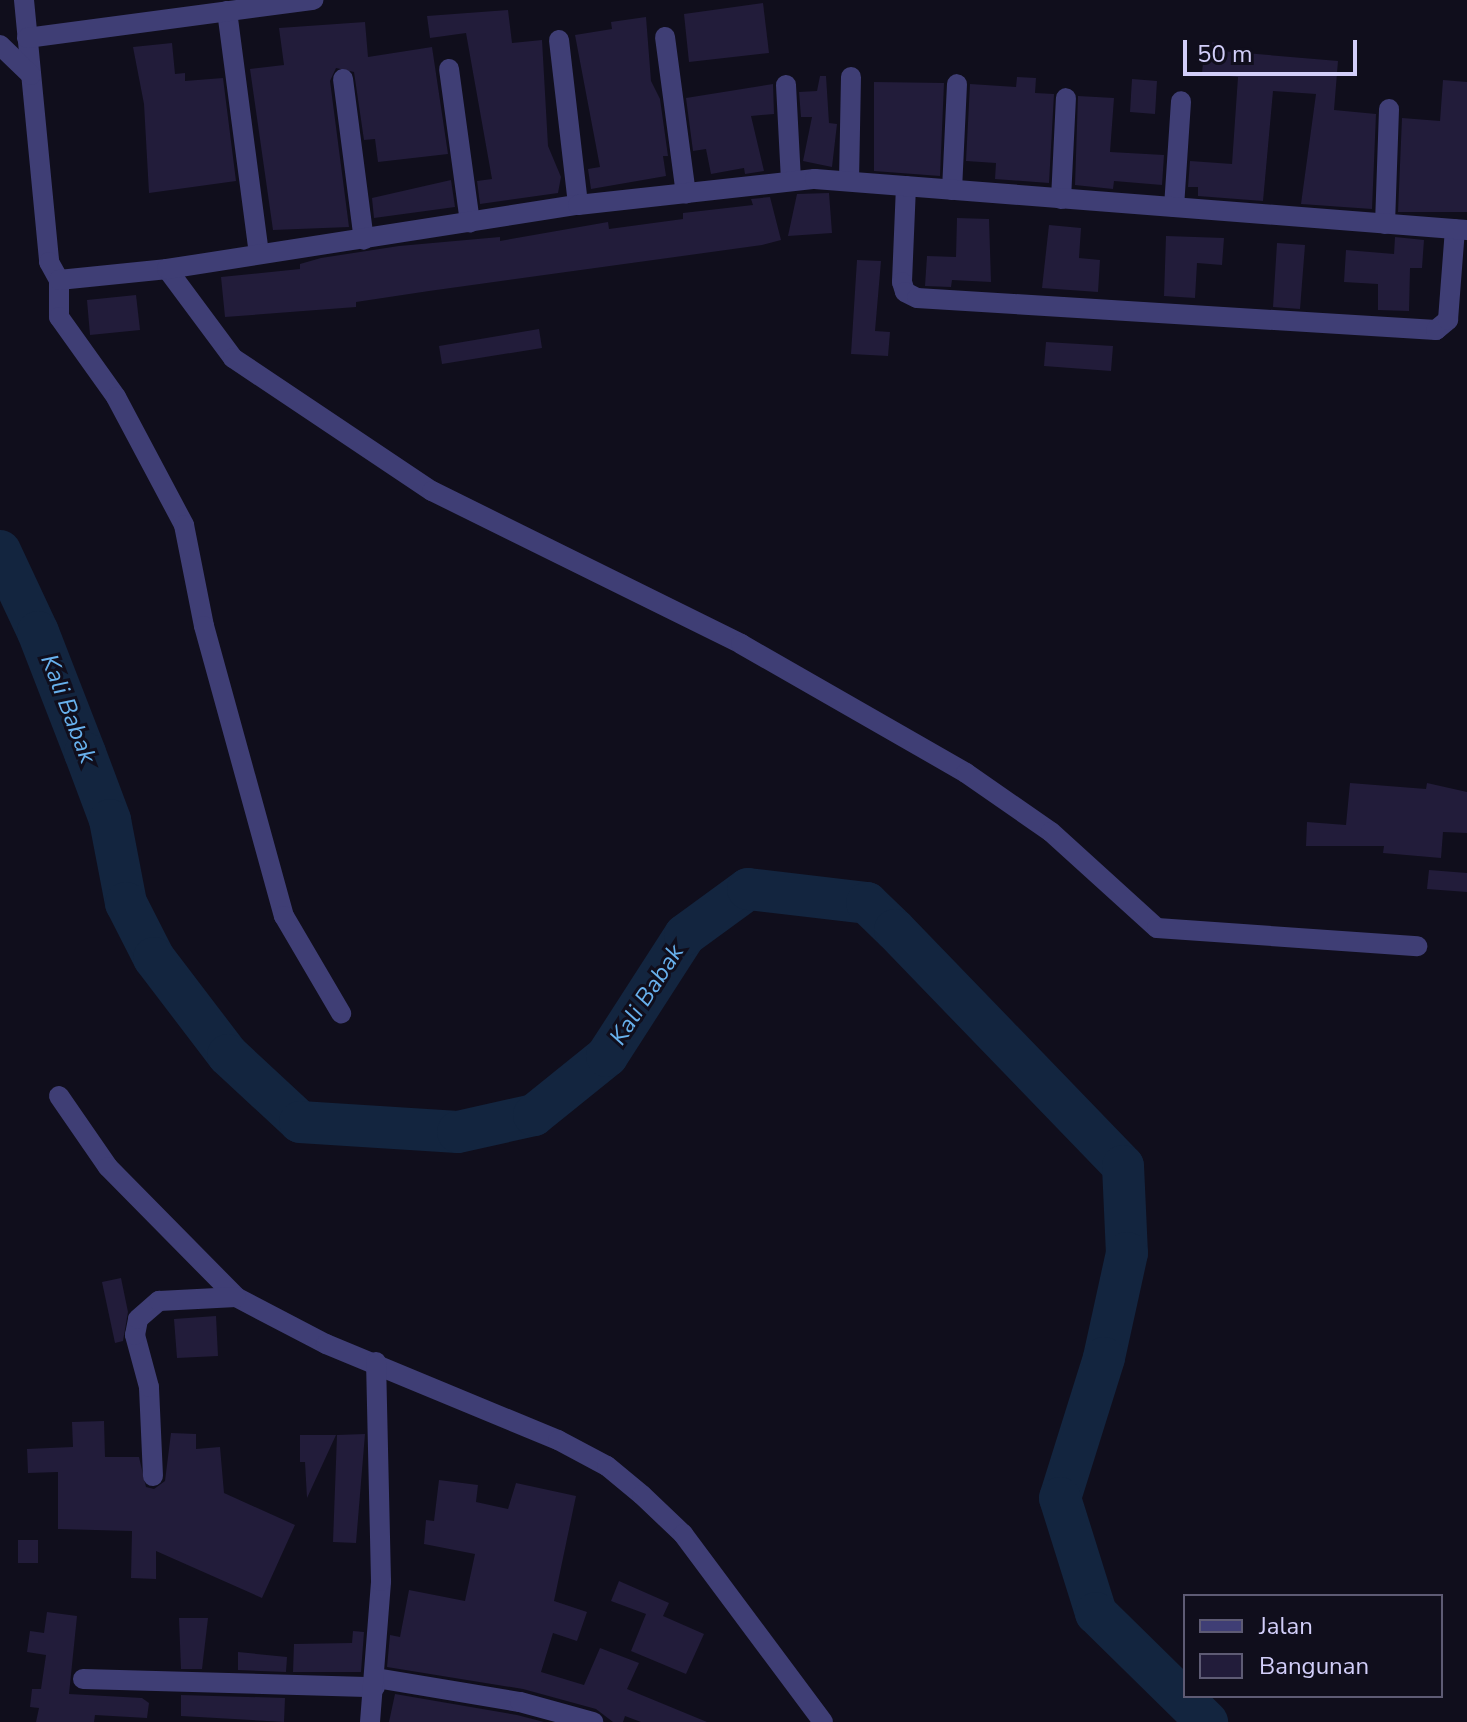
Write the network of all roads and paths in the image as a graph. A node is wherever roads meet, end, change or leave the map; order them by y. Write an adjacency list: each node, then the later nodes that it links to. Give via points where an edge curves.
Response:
1 (24, 0): 5 (street)
2 (313, 0): 3 (street)
3 (227, 11): 5 (street); 29 (street)
4 (665, 37): 21 (street)
5 (27, 38): 9 (street)
6 (559, 40): 23 (street)
7 (0, 45): 9 (street)
8 (449, 69): 25 (street)
9 (31, 75): 31 (street, via 49,262)
10 (851, 77): 18 (street)
11 (343, 79): 28 (street)
12 (957, 84): 20 (street)
13 (786, 85): 17 (street)
14 (1066, 98): 22 (street)
15 (1181, 101): 24 (street)
16 (1389, 109): 26 (street)
17 (791, 181): 18 (street); 21 (street)
18 (849, 181): 19 (street)
19 (906, 186): 20 (street); 27 (street, via 902,282 905,292 917,298 1436,330 1448,320)
20 (952, 190): 22 (street)
21 (686, 194): 23 (street)
22 (1061, 199): 24 (street)
23 (578, 205): 25 (street)
24 (1174, 207): 26 (street)
25 (470, 223): 28 (street)
26 (1385, 224): 27 (street)
27 (1461, 230)
28 (364, 240): 29 (street)
29 (259, 254): 30 (street)
30 (167, 269): 31 (street); 32 (street, via 233,358 432,491 741,644 974,778 1051,832 1157,928)
31 (59, 280): 33 (street, via 59,317 116,397 184,525 204,626 284,916)
32 (1417, 946)
33 (341, 1013)
34 (59, 1096): 35 (street, via 108,1167)
35 (236, 1297): 36 (street, via 274,1321); 37 (street, via 159,1301 138,1319 135,1335 149,1387)
36 (376, 1362): 39 (street, via 382,1519); 42 (street, via 607,1466 683,1534)
37 (153, 1476)
38 (83, 1679): 39 (street)
39 (376, 1682): 40 (street); 41 (street, via 520,1702)
40 (370, 1722)
41 (593, 1722)
42 (823, 1722)

